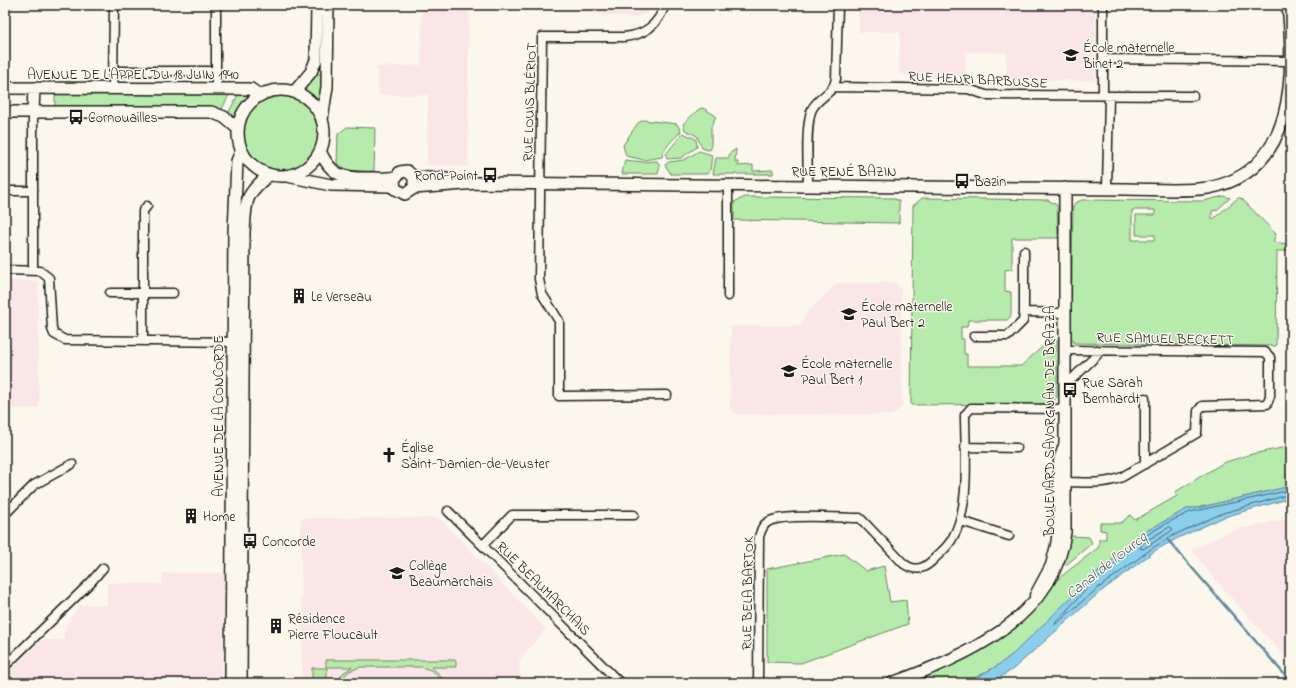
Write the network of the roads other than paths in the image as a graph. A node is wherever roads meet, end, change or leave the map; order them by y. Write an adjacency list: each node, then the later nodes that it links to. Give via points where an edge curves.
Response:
1 (114, 5): 11 (street)
2 (216, 5): 12 (street)
3 (317, 5): 19 (street, via 316,60 311,72)
4 (328, 5): 25 (street, via 328,87)
5 (665, 5): 33 (street, RUE LOUIS BLÉRIOT, via 652,27 637,35 542,37)
6 (838, 5): 14 (street, via 837,70)
7 (1103, 5): 9 (street)
8 (1288, 5): 10 (street)
9 (1103, 59): 10 (street); 21 (street)
10 (1290, 61): 13 (street)
11 (114, 71): 12 (street); 17 (street)
12 (216, 71): 18 (street)
13 (1291, 86): 38 (street, RUE RENÉ BAZIN, via 1284,119 1276,138 1265,156 1239,177 1210,188)
14 (834, 87): 21 (street, RUE HENRI BARBUSSE, via 968,89 986,95); 35 (street, via 814,105 809,118)
15 (5, 88): 16 (street, AVENUE DE L'APPEL DU 18 JUIN 1940)
16 (34, 88): 17 (street, AVENUE DE L'APPEL DU 18 JUIN 1940); 24 (street)
17 (114, 88): 18 (street, AVENUE DE L'APPEL DU 18 JUIN 1940)
18 (216, 89): 20 (street, AVENUE DE L'APPEL DU 18 JUIN 1940, via 251,89)
19 (295, 91): 20 (street, via 270,90); 25 (street, via 307,97)
20 (259, 95): 26 (street, via 241,114)
21 (1106, 96): 22 (street, RUE HENRI BARBUSSE); 38 (street)
22 (1193, 96)
23 (5, 112): 24 (street)
24 (33, 112): 26 (street, via 211,112 224,117); 40 (street)
25 (322, 119): 28 (street, via 324,131)
26 (237, 128): 27 (street)
27 (241, 151): 29 (street, via 252,166); 53 (street, AVENUE DE LA CONCORDE, via 237,161)
28 (320, 151): 30 (street, via 305,169); 31 (street, via 332,170 344,177)
29 (269, 174): 30 (street); 53 (street, AVENUE DE LA CONCORDE, via 254,187 246,206)
30 (286, 176): 36 (street, via 331,185)
31 (395, 177): 32 (street, via 403,171 410,172); 36 (street)
32 (414, 182): 33 (street, RUE RENÉ BAZIN); 36 (street, via 405,194)
33 (540, 183): 34 (street, RUE RENÉ BAZIN); 57 (street, via 539,279 542,294 559,321 559,396)
34 (728, 185): 35 (street, RUE RENÉ BAZIN); 48 (street)
35 (808, 186): 37 (street, RUE RENÉ BAZIN)
36 (395, 188)
37 (1065, 188): 38 (street, RUE RENÉ BAZIN); 50 (street, BOULEVARD SAVORGNAN DE BRAZZA)
38 (1107, 188)
39 (5, 190): 40 (street)
40 (33, 191): 44 (street)
41 (147, 206): 46 (street, via 143,211)
42 (1024, 251): 49 (street)
43 (5, 270): 44 (street)
44 (33, 270): 52 (street, via 40,271 49,278 50,323 54,334 59,338)
45 (110, 293): 46 (street)
46 (143, 293): 47 (street); 52 (street)
47 (173, 293)
48 (728, 296)
49 (1024, 312): 50 (street); 51 (street, via 1023,321 1008,336)
50 (1064, 313): 54 (street, BOULEVARD SAVORGNAN DE BRAZZA)
51 (974, 336)
52 (143, 341): 53 (street)
53 (238, 342): 75 (street, AVENUE DE LA CONCORDE); 76 (street, AVENUE DE LA CONCORDE)
54 (1064, 350): 55 (street, RUE SAMUEL BECKETT); 56 (street, BOULEVARD SAVORGNAN DE BRAZZA)
55 (1098, 350): 56 (street, via 1070,381); 64 (street, RUE SAMUEL BECKETT, via 1265,352 1270,358 1270,396 1267,404 1202,406 1198,411 1197,433)
56 (1064, 381): 59 (street, BOULEVARD SAVORGNAN DE BRAZZA)
57 (667, 396)
58 (1146, 398): 64 (street)
59 (1064, 409): 60 (street, BOULEVARD SAVORGNAN DE BRAZZA); 61 (street, RUE BELA BARTOK, via 971,408 965,415)
60 (1064, 440): 65 (street, BOULEVARD SAVORGNAN DE BRAZZA); 73 (street, via 1058,460 1056,545 1050,565 1034,594)
61 (965, 447): 62 (street); 69 (street, RUE BELA BARTOK, via 965,502)
62 (1017, 448)
63 (72, 464): 67 (street, via 34,485)
64 (1145, 464): 65 (street, via 1113,481)
65 (1065, 482): 73 (street, BOULEVARD SAVORGNAN DE BRAZZA, via 1065,532 1062,550 1049,581)
66 (448, 511): 71 (street, RUE BEAUMARCHAIS)
67 (6, 513)
68 (634, 515): 71 (street, via 512,515)
69 (961, 521): 70 (street); 78 (street, RUE BELA BARTOK, via 951,541 930,564 921,569 904,564 860,518 780,518 763,525 759,538)
70 (1009, 536)
71 (483, 545): 77 (street, RUE BEAUMARCHAIS)
72 (103, 568): 74 (street)
73 (1032, 606): 79 (street, BOULEVARD SAVORGNAN DE BRAZZA, via 1006,627 972,648 932,668)
74 (5, 666)
75 (231, 683)
76 (241, 683)
77 (620, 683)
78 (758, 683)
79 (892, 683)

